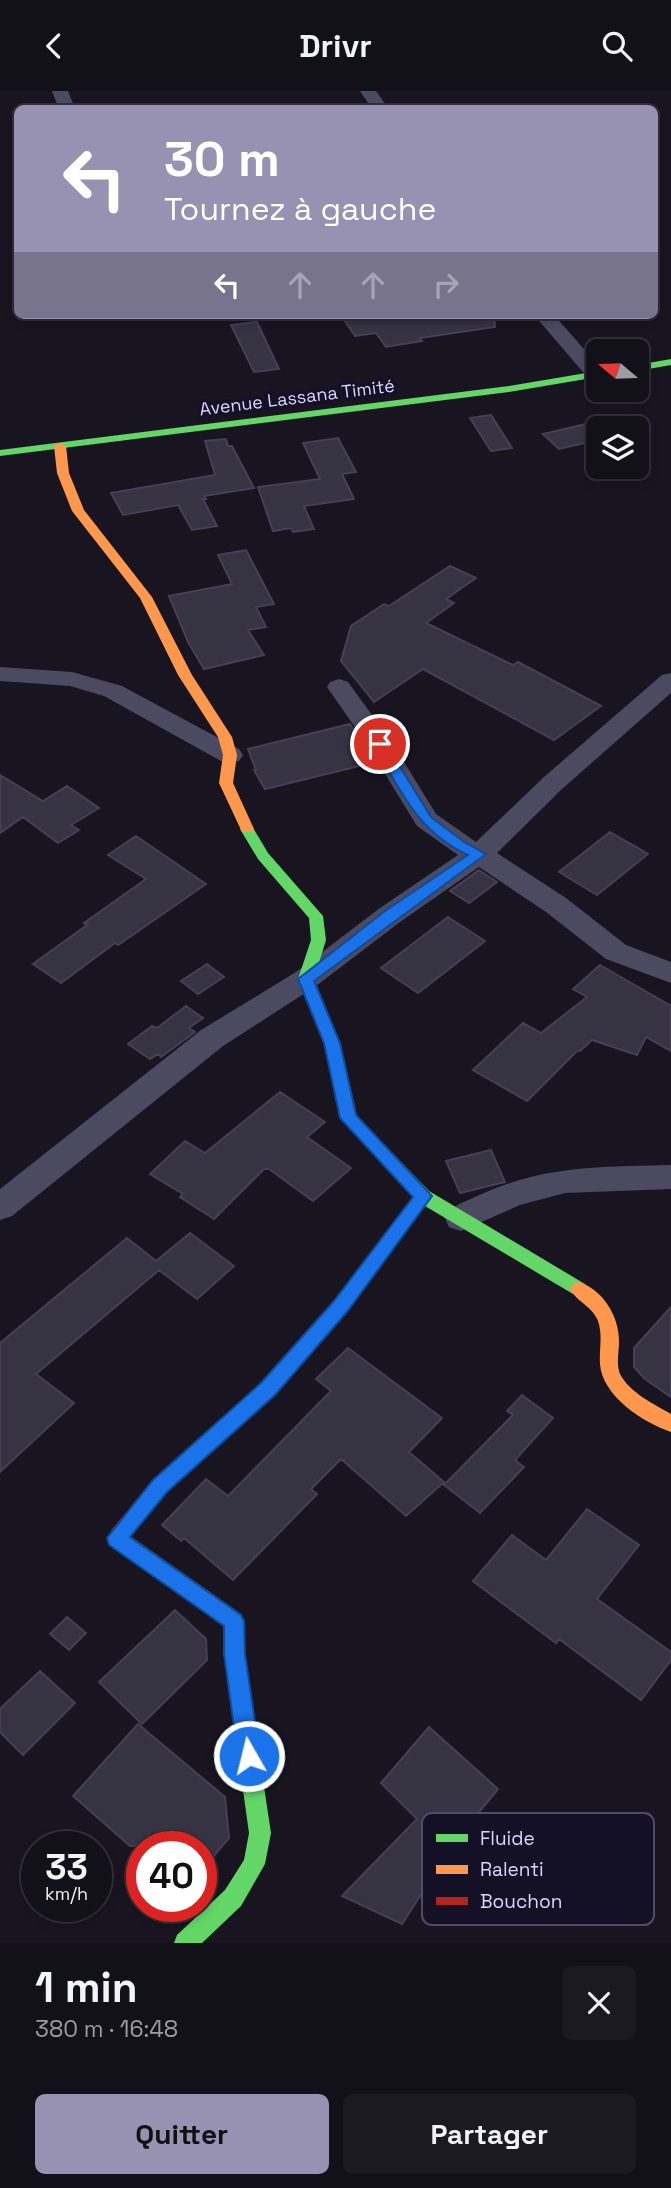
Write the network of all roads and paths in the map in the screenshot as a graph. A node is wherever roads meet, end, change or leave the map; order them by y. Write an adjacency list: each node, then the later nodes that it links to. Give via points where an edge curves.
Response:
1 (548, 319): 3 (street)
2 (671, 362): 4 (street)
3 (586, 363)
4 (649, 366)
5 (586, 377): 6 (street, Avenue Lassana Timité)
6 (61, 446): 7 (street, Avenue Lassana Timité); 12 (street, via 63,473 78,511 146,597 225,737)
7 (0, 453)
8 (11, 675): 11 (street); 12 (street, via 72,679 113,691)
9 (671, 680): 13 (street)
10 (339, 687): 13 (street, via 426,820)
11 (0, 693)
12 (230, 755): 15 (street, via 226,783 246,827 263,856 307,904 320,926)
13 (479, 854): 14 (street, via 617,952); 15 (street)
14 (671, 973)
15 (306, 979): 17 (street, via 332,1043 349,1118); 18 (street, via 212,1038)
16 (671, 1177): 19 (street, via 565,1181 512,1194)
17 (423, 1196): 19 (street); 21 (street, via 340,1307 268,1389 160,1486 117,1538 234,1621 234,1654 260,1833 254,1864 233,1898)
18 (0, 1207)
19 (461, 1218): 20 (street, via 593,1297 611,1338 608,1367 613,1378)
20 (671, 1424)
21 (186, 1943)

